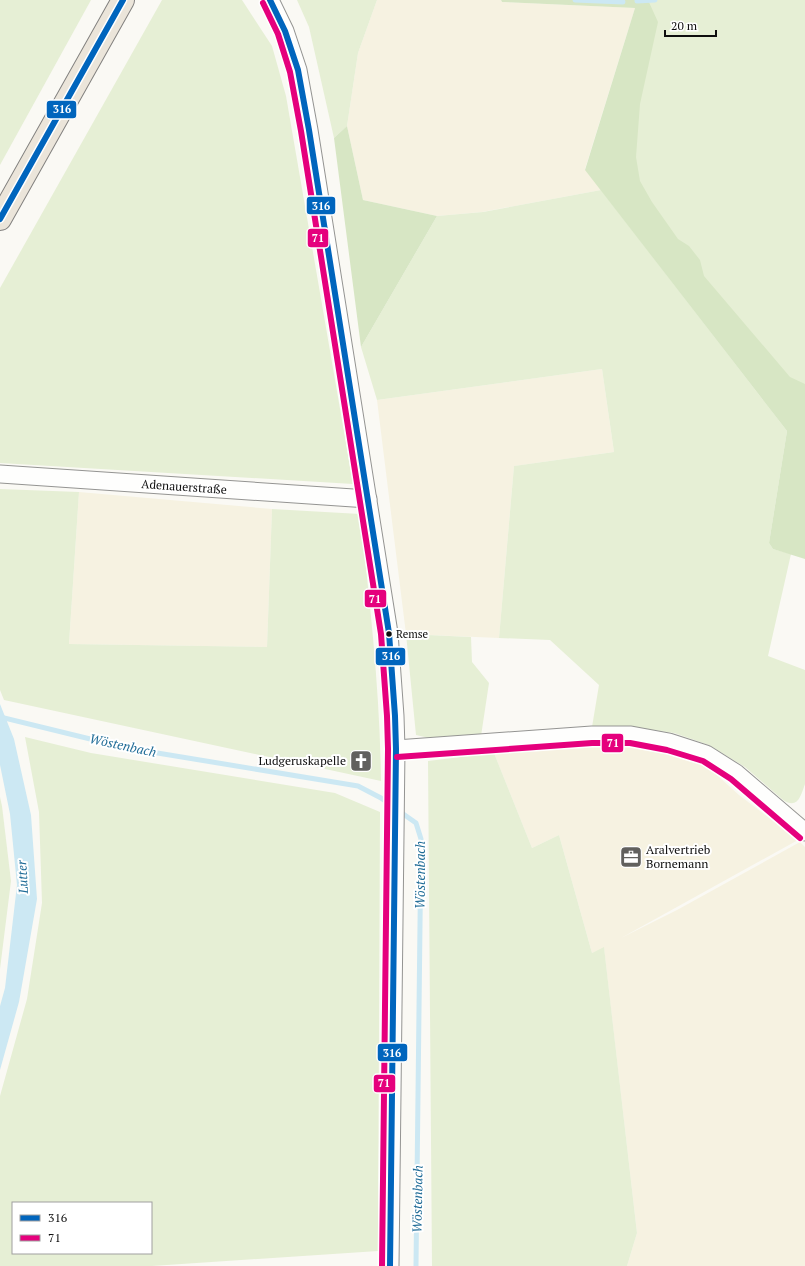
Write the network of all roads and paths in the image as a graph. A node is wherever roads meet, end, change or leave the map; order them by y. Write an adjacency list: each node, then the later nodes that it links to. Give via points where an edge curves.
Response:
1 (122, 0): 3 (main road)
2 (270, 0): 5 (street, via 285,31 298,70)
3 (0, 219)
4 (0, 474): 5 (street, Adenauerstraße)
5 (368, 499): 6 (street, via 389,634)
6 (396, 749): 7 (street, via 592,735 631,735 669,742 706,754 736,773); 8 (street)
7 (805, 832)
8 (390, 1266)

